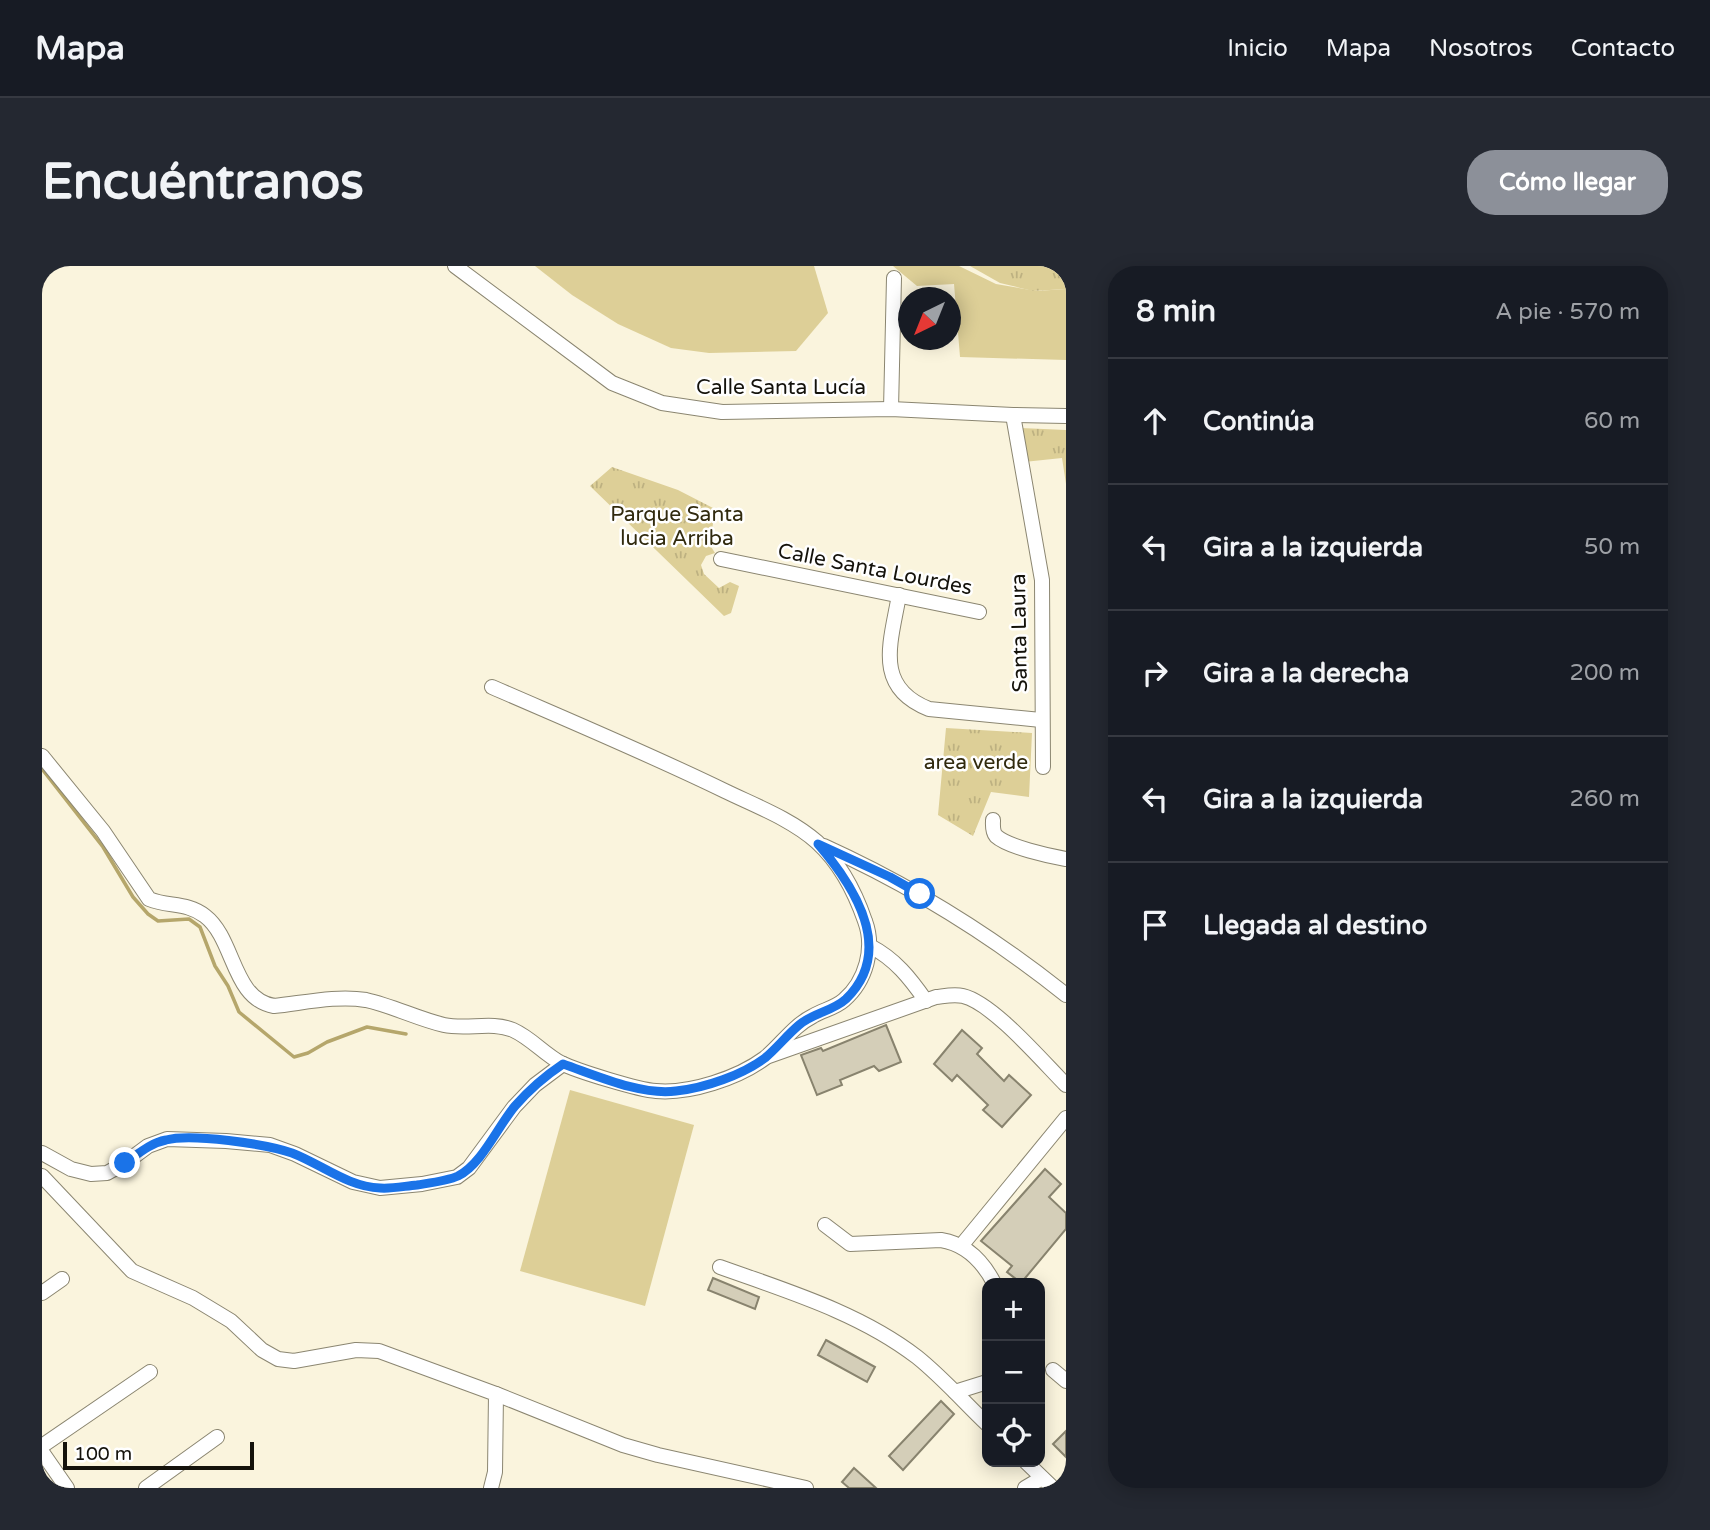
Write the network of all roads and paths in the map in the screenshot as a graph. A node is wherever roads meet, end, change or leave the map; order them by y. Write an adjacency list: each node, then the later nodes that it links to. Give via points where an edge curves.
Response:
1 (456, 266): 3 (street, Calle Santa Lucía, via 612,383 662,403 722,412)
2 (894, 278): 3 (street)
3 (891, 409): 4 (street, Calle Santa Lucía)
4 (1013, 415): 5 (street, Calle Santa Lucía); 10 (street, Santa Laura, via 1042,580)
5 (1066, 416)
6 (721, 559): 7 (street, Calle Santa Lourdes)
7 (899, 596): 8 (street, Calle Santa Lourdes); 10 (street, via 889,660 890,672 904,695 929,709)
8 (979, 612)
9 (492, 687): 14 (street, via 674,766 779,817)
10 (1041, 719): 12 (street, Santa Laura)
11 (42, 756): 20 (street, via 103,831 149,899 187,906 217,927 256,1000 274,1006 364,1000 444,1025 503,1027)
12 (1043, 767)
13 (993, 820): 15 (street, via 997,836)
14 (818, 844): 16 (street, via 851,888); 17 (street, via 890,877 956,915)
15 (1066, 859)
16 (870, 946): 18 (street, via 887,954); 19 (street, via 859,982 845,1000 806,1020)
17 (1066, 995)
18 (926, 1001): 19 (street); 21 (street, via 950,995 979,1003)
19 (765, 1057): 20 (street, via 741,1074 676,1091 653,1091)
20 (563, 1064): 23 (street, via 514,1107 469,1168 457,1177 422,1184 366,1185 270,1145 226,1141 167,1139 107,1172 91,1174)
21 (1066, 1085)
22 (1066, 1118): 26 (street)
23 (42, 1153)
24 (42, 1175): 36 (street, via 132,1270 193,1297 278,1359 379,1351)
25 (825, 1225): 26 (street, via 850,1244 941,1240)
26 (961, 1246): 28 (street)
27 (720, 1267): 35 (street, via 864,1325 917,1358)
28 (991, 1278)
29 (62, 1279): 30 (street)
30 (42, 1293)
31 (1054, 1370): 33 (street)
32 (150, 1372): 39 (street)
33 (1066, 1381)
34 (982, 1384): 35 (street)
35 (954, 1392): 37 (street)
36 (496, 1394): 46 (street); 47 (street, via 623,1445)
37 (982, 1419)
38 (217, 1437): 45 (street)
39 (42, 1446)
40 (42, 1452): 43 (street)
41 (1031, 1467): 42 (street)
42 (1042, 1478): 48 (street); 49 (street)
43 (64, 1483): 44 (street)
44 (47, 1488)
45 (146, 1488)
46 (491, 1488)
47 (806, 1488)
48 (1025, 1488)
49 (1054, 1488)

